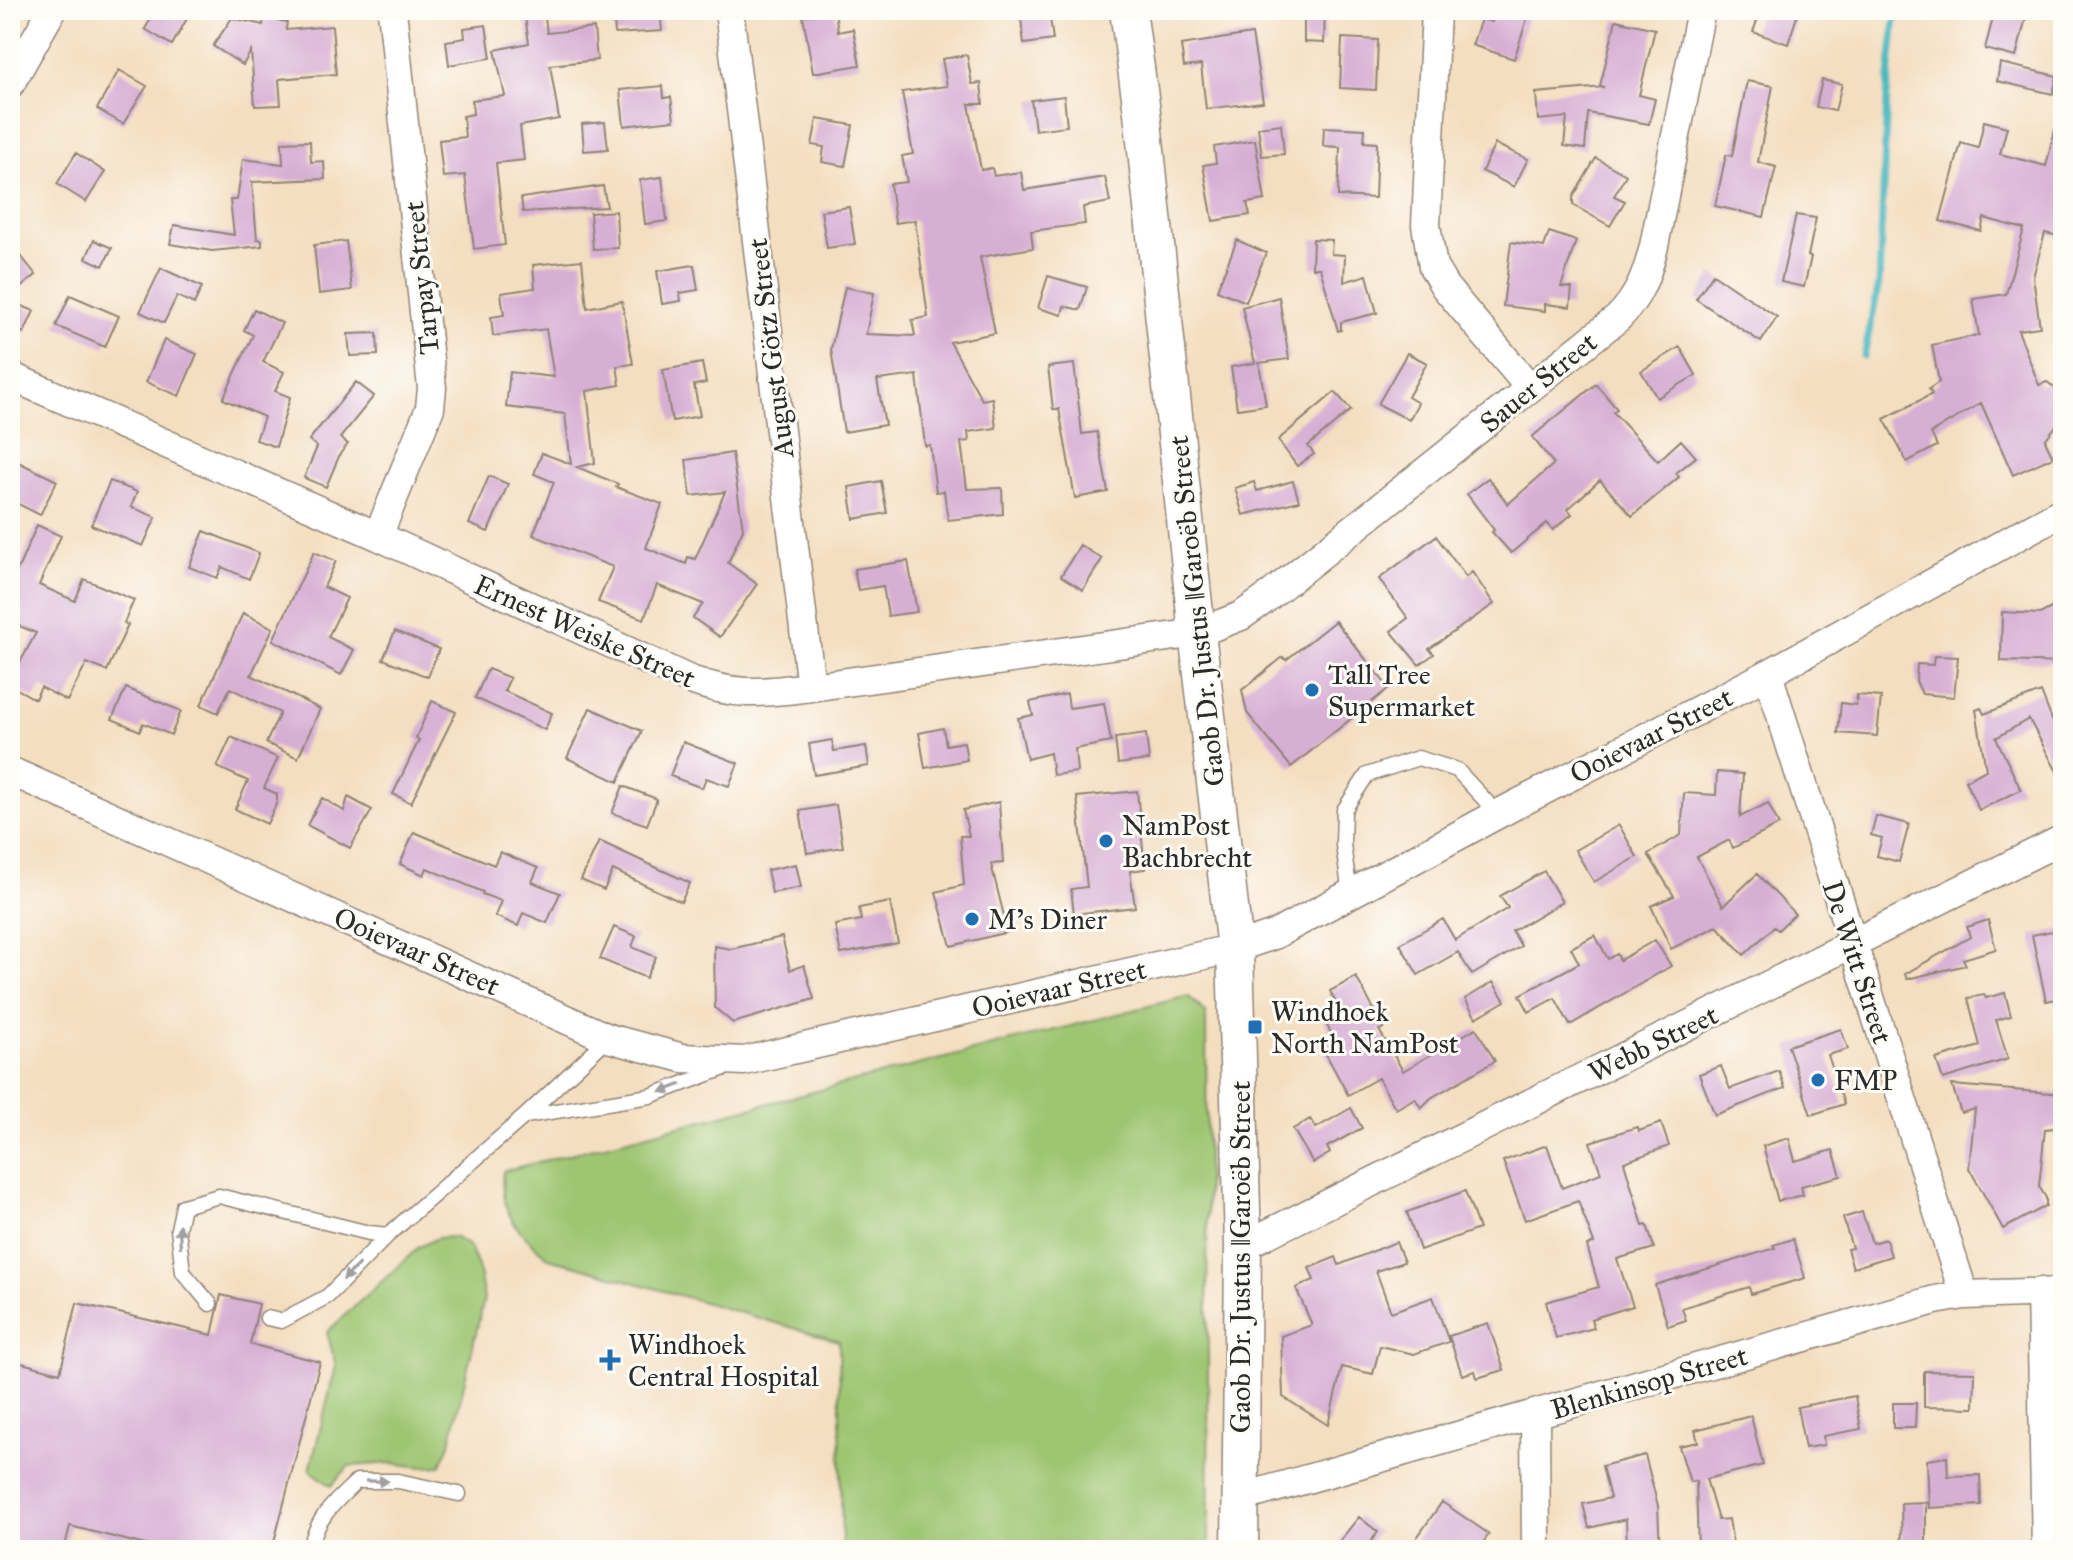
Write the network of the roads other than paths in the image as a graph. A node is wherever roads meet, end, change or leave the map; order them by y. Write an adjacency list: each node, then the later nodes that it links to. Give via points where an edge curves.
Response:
1 (52, 10): 7 (street)
2 (392, 10): 11 (street, Tarpay Street, via 432,388 430,408)
3 (729, 10): 14 (street, August Götz Street)
4 (1128, 10): 12 (street, Gaob Dr. Justus ǁGaroëb Street)
5 (1436, 10): 9 (street, via 1428,248 1445,287)
6 (1701, 10): 9 (street, Sauer Street, via 1643,283 1618,318)
7 (10, 84)
8 (10, 376): 11 (street, Ernest Weiske Street)
9 (1530, 388): 12 (street, Sauer Street, via 1264,600 1241,616)
10 (2063, 511): 13 (street, Ooievaar Street)
11 (378, 536): 14 (street, Ernest Weiske Street, via 690,680 737,693)
12 (1197, 633): 14 (street, Ernest Weiske Street); 20 (street, Gaob Dr. Justus ǁGaroëb Street)
13 (1768, 674): 16 (street, Ooievaar Street); 19 (street, De Witt Street)
14 (811, 687)
15 (10, 771): 21 (street, Ooievaar Street)
16 (1498, 814): 18 (street, Ooievaar Street); 18 (lane, via 1457,770 1418,758 1367,775 1344,810)
17 (2063, 839): 19 (street, Webb Street)
18 (1350, 894): 20 (street, Ooievaar Street, via 1274,935)
19 (1853, 944): 25 (street, Webb Street); 27 (street, De Witt Street)
20 (1235, 948): 22 (street, Ooievaar Street); 25 (street, Gaob Dr. Justus ǁGaroëb Street)
21 (608, 1038): 22 (street, Ooievaar Street, via 683,1058); 23 (lane)
22 (744, 1061): 23 (lane, one-way to 23, via 650,1096)
23 (525, 1116): 24 (lane)
24 (388, 1235): 28 (lane, one-way to 24, via 183,1272 178,1229 183,1206 219,1196); 29 (lane, one-way to 29, via 328,1296 281,1321)
25 (1243, 1246): 32 (street, Gaob Dr. Justus ǁGaroëb Street)
26 (2052, 1292): 27 (street, Blenkinsop Street); 36 (street)
27 (1964, 1295): 30 (street, Blenkinsop Street)
28 (210, 1304)
29 (267, 1318)
30 (1535, 1415): 32 (street, Blenkinsop Street); 35 (street)
31 (459, 1494): 33 (lane, one-way to 31, via 325,1512 357,1481 398,1481)
32 (1240, 1498): 34 (street, Gaob Dr. Justus ǁGaroëb Street)
33 (309, 1550)
34 (1240, 1550)
35 (1536, 1550)
36 (2046, 1550)

